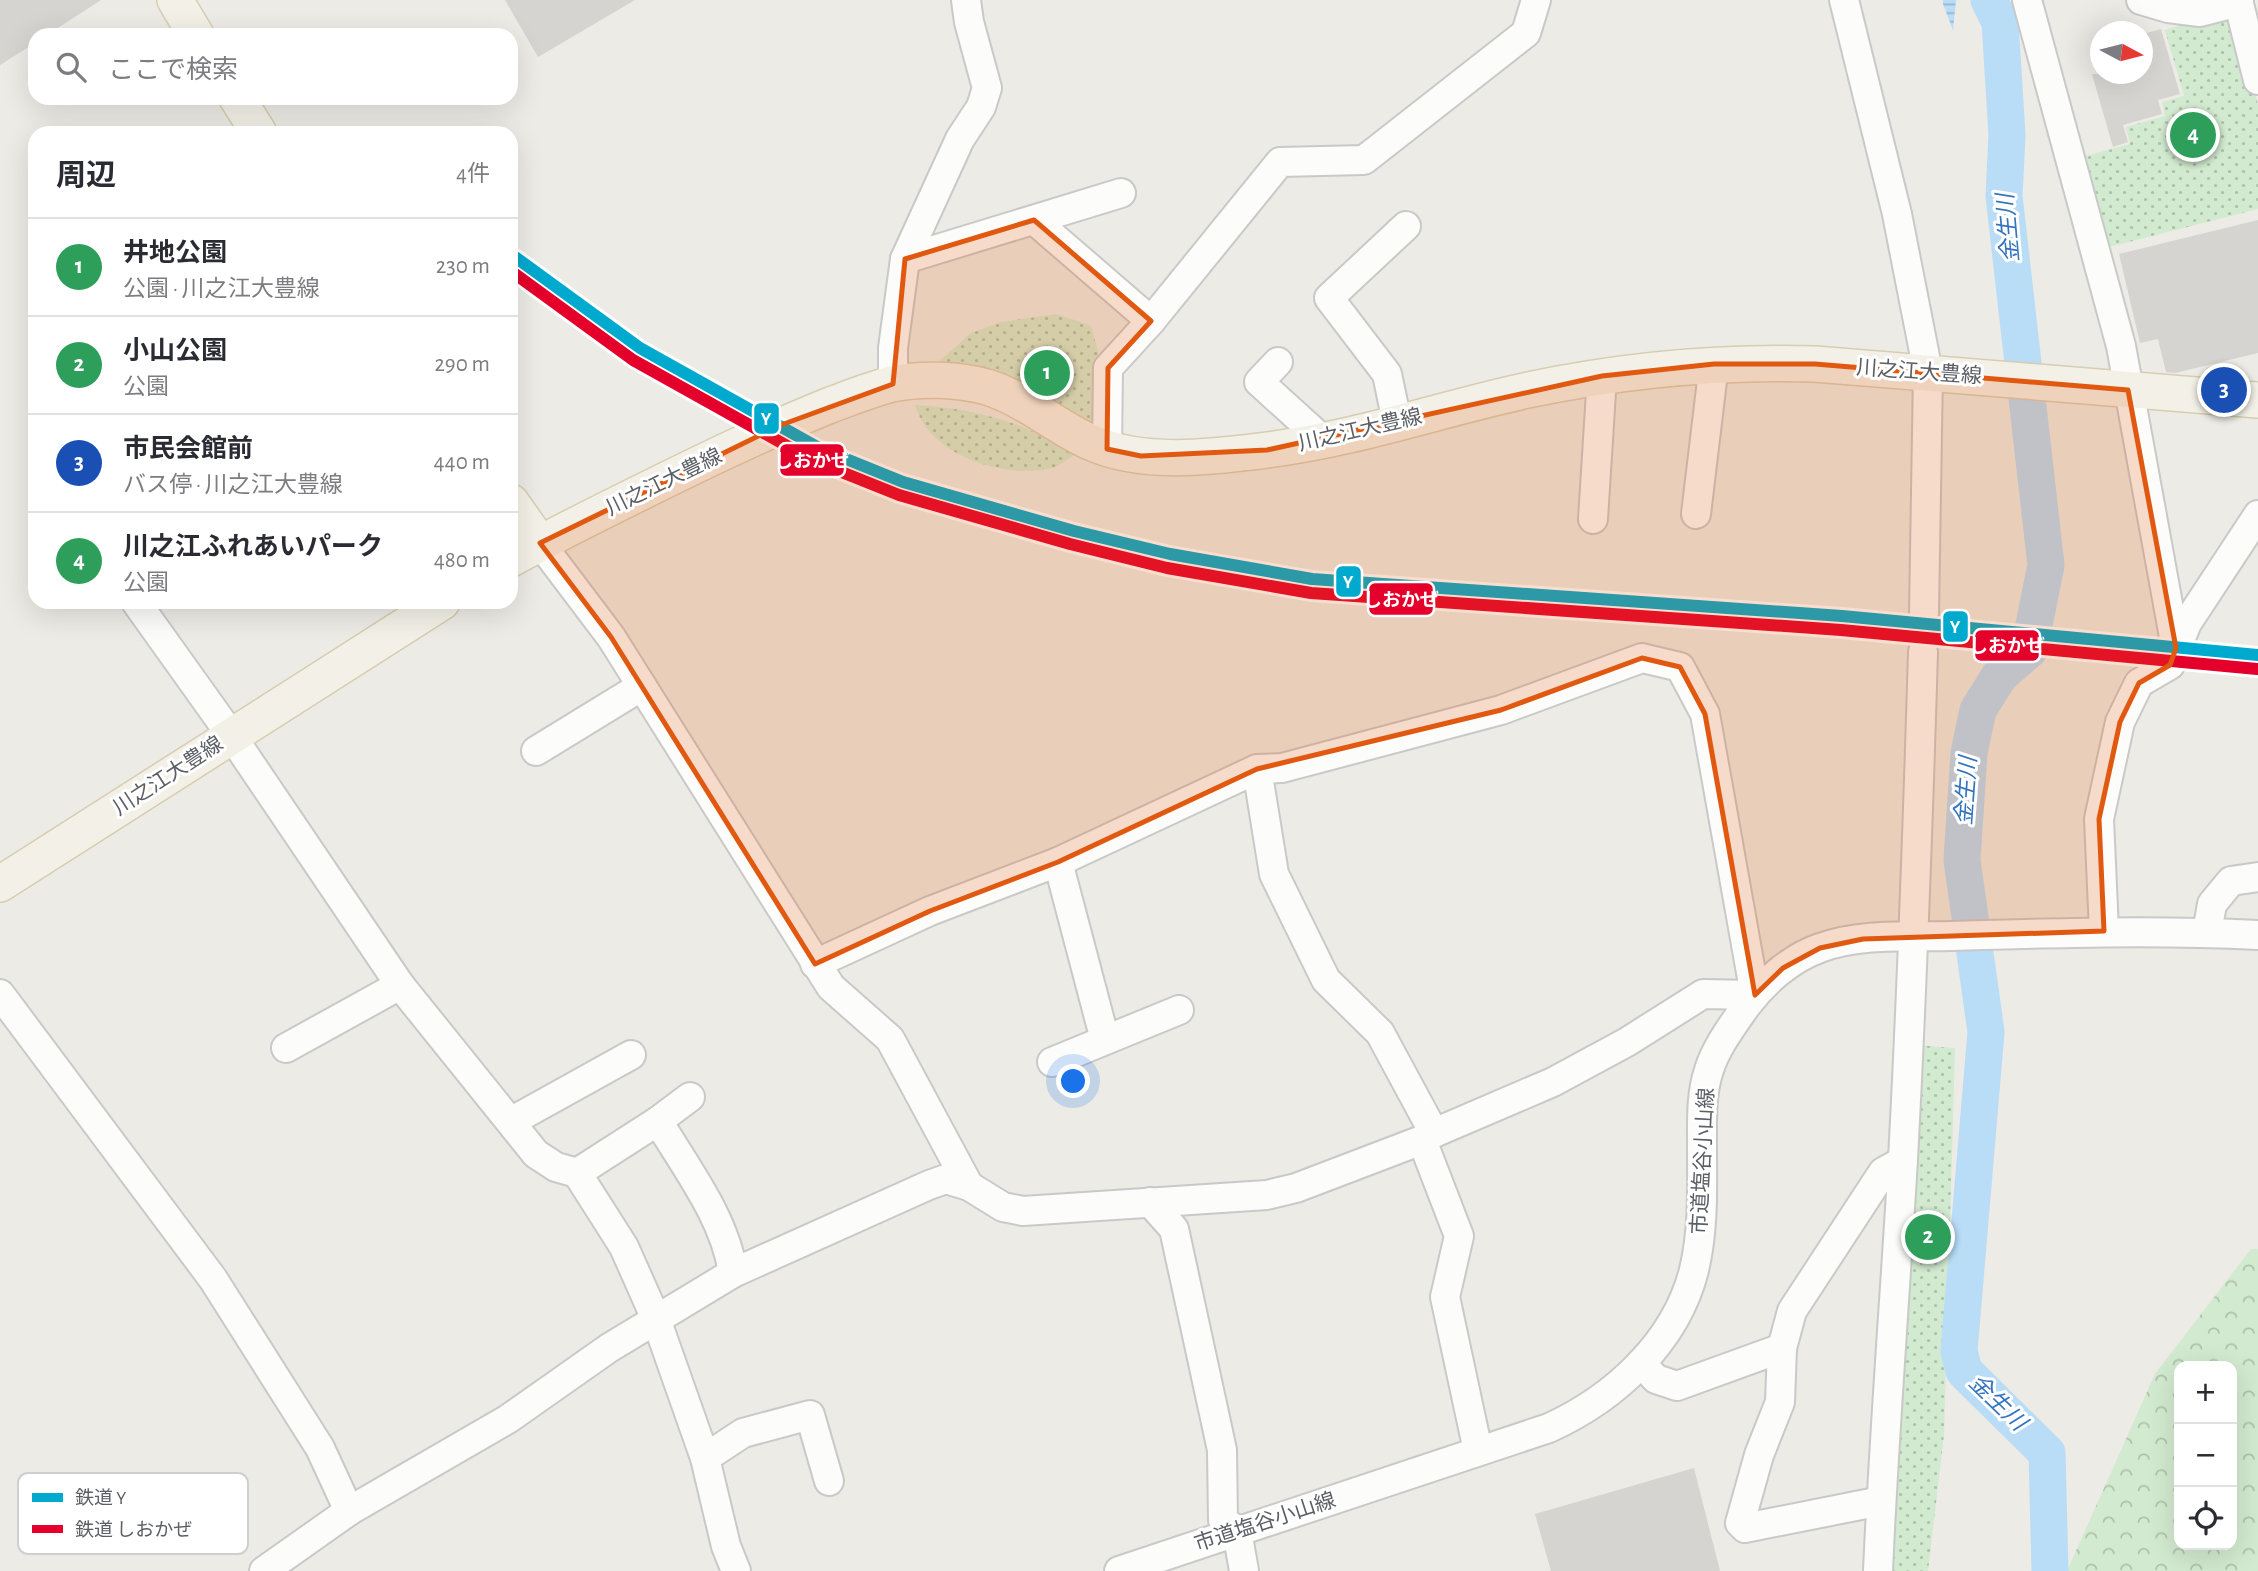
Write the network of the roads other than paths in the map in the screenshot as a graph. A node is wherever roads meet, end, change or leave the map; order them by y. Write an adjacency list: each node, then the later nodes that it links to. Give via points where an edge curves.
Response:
1 (175, 0): 8 (main road)
2 (966, 0): 15 (street, via 987,88)
3 (1536, 0): 16 (street, via 1526,33 1364,160 1280,162)
4 (1844, 0): 19 (street, via 1897,214)
5 (2027, 0): 22 (street, via 2121,346)
6 (2141, 0): 7 (street, via 2200,12)
7 (2239, 1): 9 (street)
8 (192, 28)
9 (2258, 80)
10 (241, 105): 11 (main road)
11 (255, 126)
12 (1121, 193): 13 (street)
13 (1034, 220): 15 (street); 16 (street)
14 (1406, 226): 24 (street, via 1329,298 1387,374)
15 (905, 259): 21 (street)
16 (1151, 321): 26 (street, via 1108,369)
17 (1278, 362): 25 (street, via 1259,382)
18 (1714, 364): 19 (main road, 川之江大豊線); 20 (main road, 川之江大豊線); 27 (street)
19 (1928, 372): 22 (main road, 川之江大豊線); 34 (street)
20 (1602, 376): 24 (main road, 川之江大豊線); 29 (street)
21 (893, 384): 26 (main road, 川之江大豊線, via 956,381 987,387); 31 (main road, 川之江大豊線, via 781,425)
22 (2128, 390): 23 (main road, 川之江大豊線); 35 (street)
23 (2258, 400)
24 (1397, 422): 25 (main road, 川之江大豊線)
25 (1323, 440): 26 (main road, 川之江大豊線, via 1178,457)
26 (1107, 449)
27 (1696, 514)
28 (2258, 515): 35 (street, via 2187,623)
29 (1593, 519)
30 (518, 526): 31 (main road)
31 (525, 551): 37 (street, via 611,637)
32 (141, 609): 38 (street)
33 (431, 609): 38 (main road, 川之江大豊線)
34 (1924, 613)
35 (2176, 648): 44 (street, via 2170,665 2139,683 2120,722 2099,819)
36 (1923, 652): 47 (street)
37 (642, 686): 39 (street); 48 (street)
38 (231, 736): 43 (main road, 川之江大豊線); 49 (street)
39 (536, 751)
40 (1257, 769): 41 (street); 51 (street, via 1282,768 1501,710 1642,658 1680,667 1705,714); 60 (street, via 1274,874 1326,980 1380,1033)
41 (1058, 862): 48 (street, via 930,911); 53 (street)
42 (2258, 877): 45 (street, via 2231,881 2212,904)
43 (0, 884)
44 (2104, 931): 45 (street, 市道塩谷小山線); 47 (street, 市道塩谷小山線)
45 (2207, 933): 46 (street, 市道塩谷小山線)
46 (2258, 935)
47 (1918, 937): 51 (street, 市道塩谷小山線, via 1863,939 1820,948 1783,968); 61 (street)
48 (815, 964): 63 (street, via 831,987 890,1039)
49 (400, 985): 54 (street); 58 (street)
50 (0, 994): 73 (street, via 213,1279 320,1448)
51 (1755, 995): 60 (street, via 1703,993 1628,1042 1553,1082); 68 (street, 市道塩谷小山線, via 1730,1029 1709,1070 1702,1114 1702,1227 1693,1272 1661,1341)
52 (1179, 1010): 53 (street)
53 (1105, 1040): 56 (street)
54 (286, 1048)
55 (631, 1055): 58 (street)
56 (1052, 1062)
57 (690, 1097): 59 (street)
58 (512, 1121): 62 (street, via 536,1154 555,1167)
59 (658, 1121): 62 (street); 65 (street, via 710,1208)
60 (1428, 1137): 64 (street, via 1267,1195); 69 (street, via 1459,1236 1445,1297)
61 (1903, 1161): 67 (street, via 1883,1172 1792,1311); 72 (street)
62 (577, 1173): 66 (street, via 624,1247)
63 (969, 1186): 64 (street, via 1003,1207 1023,1211); 65 (street, via 946,1179)
64 (1150, 1202): 74 (street, via 1174,1229 1222,1450 1223,1520)
65 (733, 1273): 66 (street)
66 (656, 1320): 70 (street); 73 (street, via 508,1419)
67 (1782, 1348): 68 (street, via 1677,1386 1656,1379); 72 (street, via 1780,1402 1740,1523 1745,1528)
68 (1641, 1363): 69 (street, 市道塩谷小山線, via 1580,1414)
69 (1478, 1451): 74 (street, 市道塩谷小山線)
70 (705, 1458): 71 (street, via 743,1433 810,1415); 76 (street)
71 (829, 1480)
72 (1881, 1501): 79 (street)
73 (349, 1511): 75 (street)
74 (1237, 1531): 77 (street, 市道塩谷小山線); 78 (street)
75 (264, 1571)
76 (736, 1571)
77 (1119, 1571)
78 (1244, 1571)
79 (1878, 1571)

